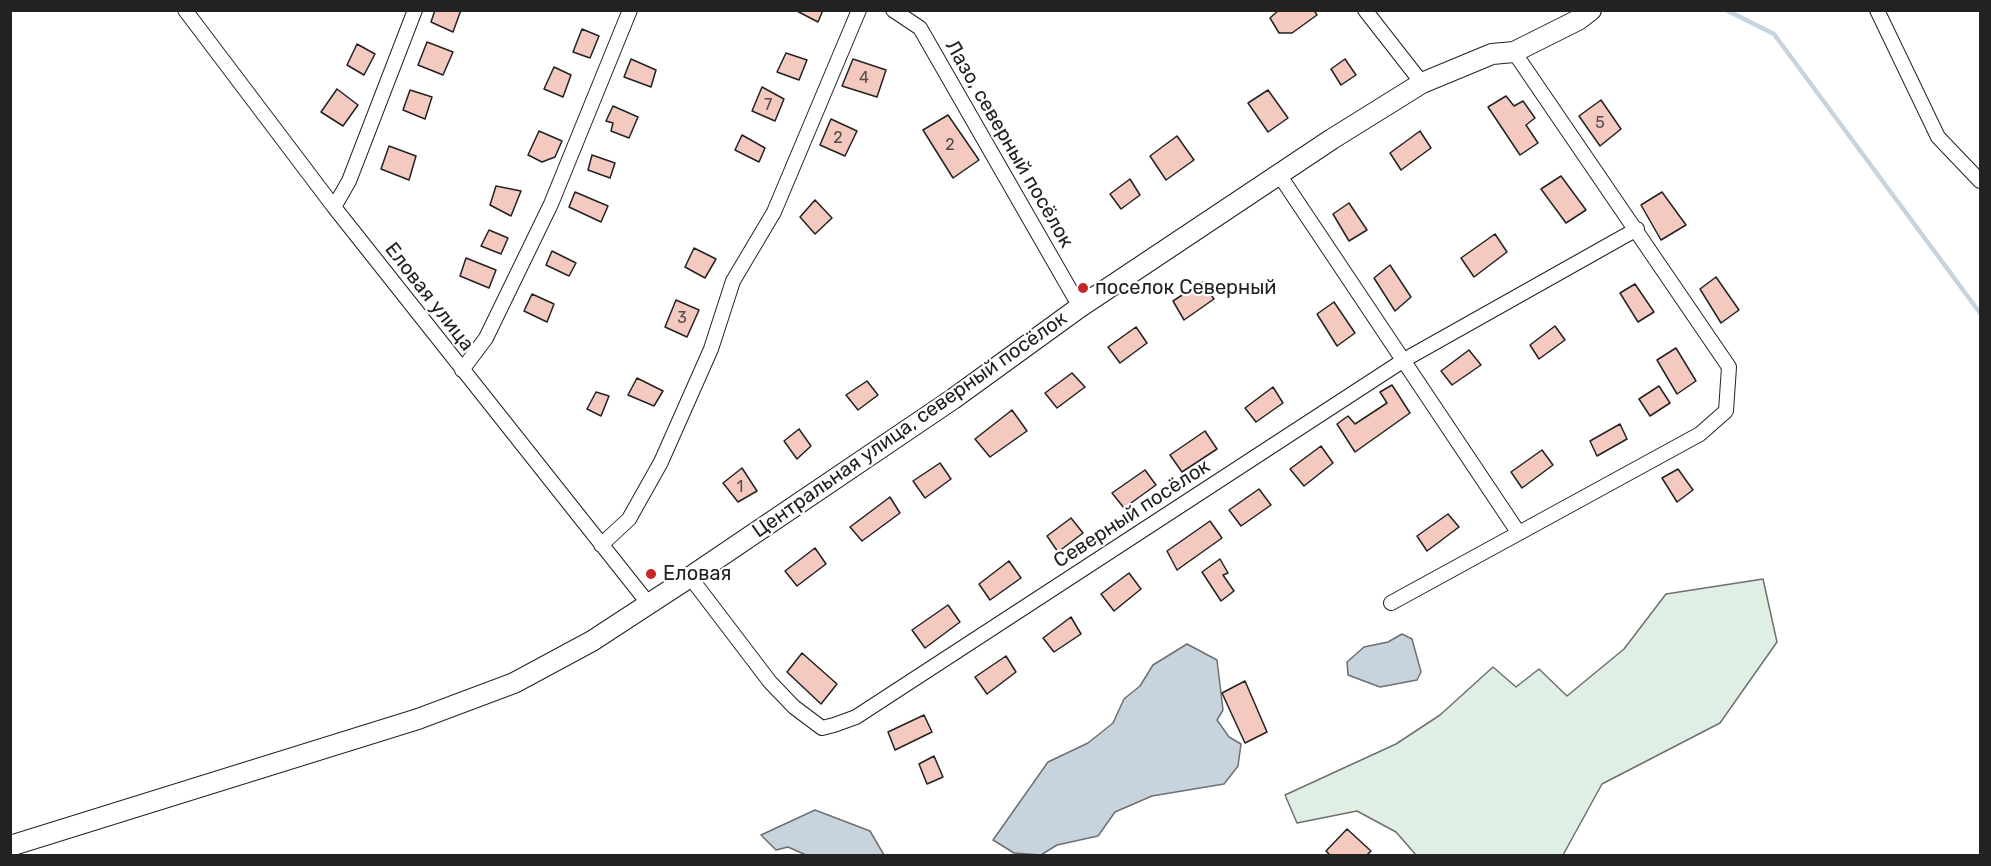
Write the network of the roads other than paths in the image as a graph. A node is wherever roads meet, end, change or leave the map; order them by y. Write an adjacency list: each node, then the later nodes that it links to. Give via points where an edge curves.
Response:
1 (185, 10): 13 (street, Еловая улица)
2 (416, 10): 13 (street, via 349,181)
3 (630, 10): 17 (street, via 551,204 486,338)
4 (860, 10): 19 (street, via 774,212 733,281 711,349 661,462 629,519)
5 (894, 10): 15 (street, Лазо, северный посёлок, via 920,28)
6 (1365, 10): 10 (street)
7 (1591, 10): 9 (street, Центральная улица, северный посёлок)
8 (1877, 10): 12 (street, via 1938,137)
9 (1514, 52): 10 (street, Центральная улица, северный посёлок, via 1492,54); 14 (street)
10 (1422, 83): 11 (street, Центральная улица, северный посёлок)
11 (1278, 173): 15 (street, Центральная улица, северный посёлок); 16 (street)
12 (1980, 181)
13 (334, 207): 17 (street, Еловая улица)
14 (1637, 229): 16 (street, Северный посёлок); 18 (street, via 1729,367 1726,411 1700,434)
15 (1080, 307): 20 (street, Центральная улица, северный посёлок, via 953,399)
16 (1404, 360): 18 (street); 20 (street, Северный посёлок, via 856,717 834,725 822,728 794,707 770,682)
17 (462, 370): 19 (street, Еловая улица)
18 (1518, 532): 22 (street)
19 (601, 545): 21 (street, Еловая улица)
20 (690, 577): 21 (street, Центральная улица, северный посёлок)
21 (648, 603): 23 (street, Центральная улица, северный посёлок, via 592,641 514,683 418,719)
22 (1391, 603)
23 (10, 846)

